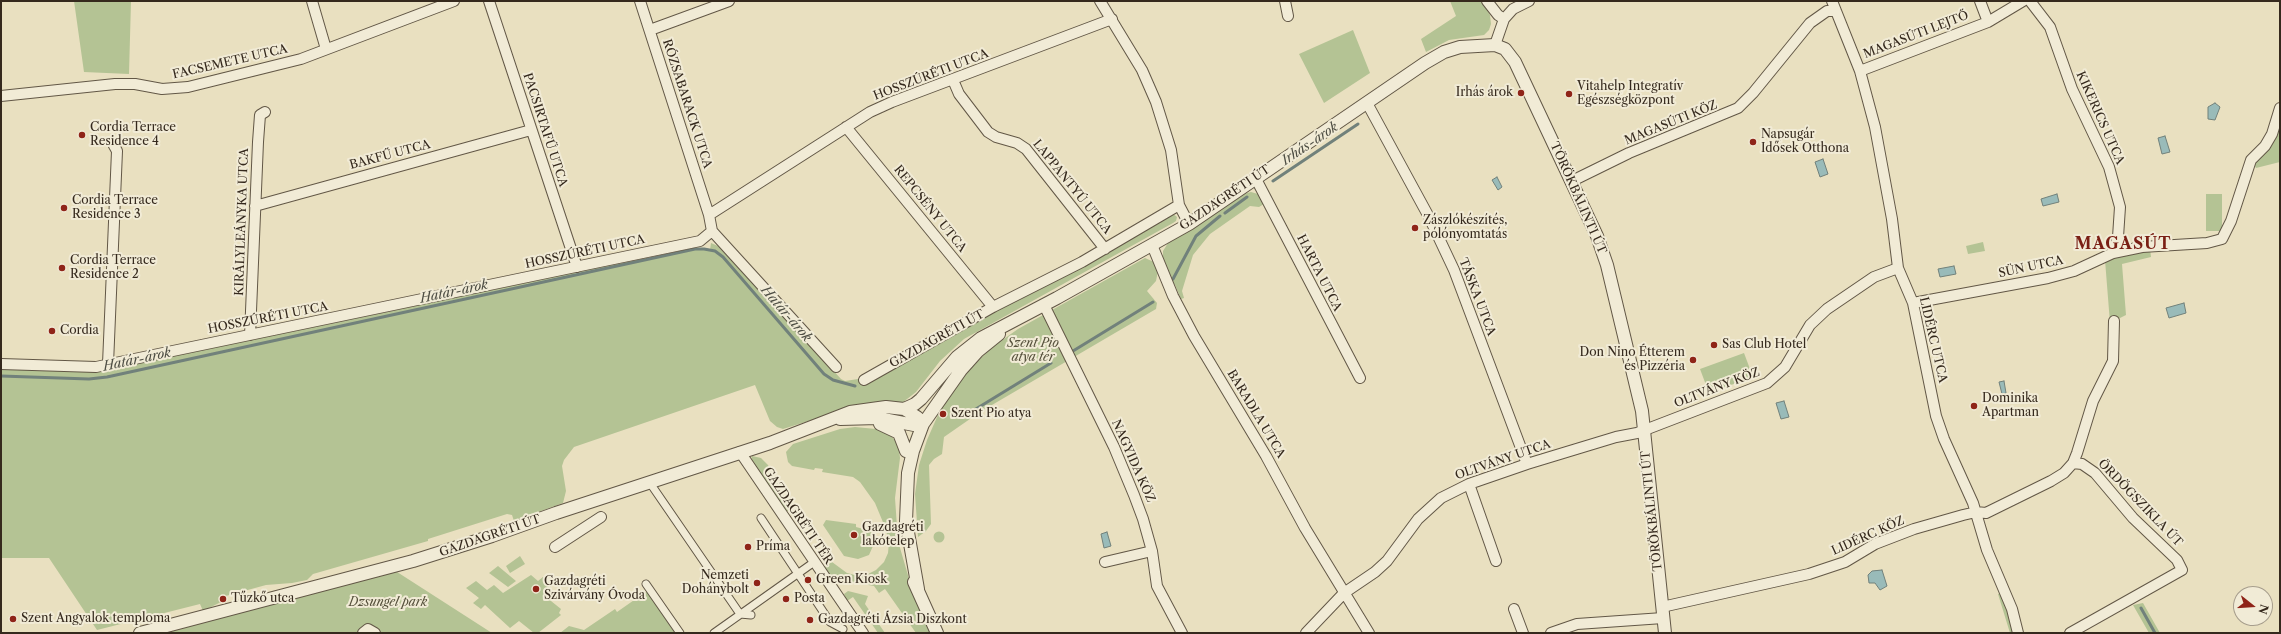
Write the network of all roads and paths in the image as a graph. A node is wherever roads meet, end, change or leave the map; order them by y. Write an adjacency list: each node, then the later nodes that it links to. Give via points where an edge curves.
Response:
1 (312, 1): 21 (street)
2 (454, 1): 21 (street, FACSEMETE UTCA)
3 (489, 1): 29 (street, PACSIRTAFŰ UTCA)
4 (640, 1): 19 (street, RÓZSABARACK UTCA)
5 (729, 1): 19 (street)
6 (1100, 1): 16 (street)
7 (1285, 1): 15 (street)
8 (1487, 1): 17 (street)
9 (1529, 1): 17 (street, via 1513,9)
10 (1832, 1): 14 (street, LIDÉRC UTCA)
11 (1980, 1): 18 (street)
12 (2023, 1): 18 (street, MAGASÚTI LEJTŐ)
13 (2030, 1): 40 (street, KIKERICS UTCA, via 2050,27 2072,89 2111,174 2120,207 2118,237)
14 (1836, 11): 22 (street, LIDÉRC UTCA); 32 (street, MAGASÚTI KÖZ, via 1827,11 1814,20 1738,108 1629,153)
15 (1288, 16)
16 (1112, 19): 23 (street, HOSSZÚRÉTI UTCA); 33 (street, via 1147,80 1156,102 1171,150)
17 (1504, 19): 20 (street)
18 (1988, 22): 22 (street, MAGASÚTI LEJTŐ)
19 (650, 30): 35 (street, RÓZSABARACK UTCA)
20 (1495, 45): 25 (street, GAZDAGRÉTI ÚT, via 1467,46 1444,52); 32 (street, TÖRÖKBÁLINTI ÚT, via 1505,49 1515,62)
21 (326, 49): 24 (street, FACSEMETE UTCA, via 282,65 188,87 162,89 136,84 115,84)
22 (1860, 71): 42 (street, LIDÉRC UTCA, via 1878,142)
23 (953, 80): 28 (street, HOSSZÚRÉTI UTCA, via 892,102); 39 (street, LAPPANTYÚ UTCA, via 959,94 988,132 1026,149)
24 (1, 96)
25 (1367, 103): 31 (street, GAZDAGRÉTI ÚT); 63 (street, TÁSKA UTCA, via 1430,217 1451,264)
26 (2280, 108): 40 (street, SÜN UTCA, via 2272,134 2265,146 2251,160 2231,221 2222,239 2207,243 2142,247)
27 (265, 112): 34 (street, KIRÁLYLEÁNYKA UTCA, via 260,115)
28 (846, 127): 35 (street, HOSSZÚRÉTI UTCA); 45 (street, REPCSÉNY UTCA)
29 (531, 130): 34 (street, BAKFŰ UTCA); 41 (street, PACSIRTAFŰ UTCA)
30 (112, 142): 50 (street, via 117,151)
31 (1256, 179): 36 (street, GAZDAGRÉTI ÚT); 53 (street, HARTA UTCA)
32 (1572, 181): 59 (street, TÖRÖKBÁLINTI ÚT, via 1597,236 1607,266 1626,339)
33 (1179, 205): 36 (street); 39 (street, GAZDAGRÉTI ÚT)
34 (255, 206): 48 (street, KIRÁLYLEÁNYKA UTCA)
35 (709, 215): 37 (street)
36 (1189, 224): 38 (street, GAZDAGRÉTI ÚT)
37 (712, 231): 41 (street, HOSSZÚRÉTI UTCA, via 700,241); 51 (street)
38 (1152, 245): 44 (street, GAZDAGRÉTI ÚT); 77 (street, BARADLA UTCA, via 1173,296 1194,336)
39 (1105, 249): 45 (street, GAZDAGRÉTI ÚT)
40 (2113, 253): 43 (street, SÜN UTCA, via 2074,271 2048,278)
41 (577, 266): 48 (street, HOSSZÚRÉTI UTCA)
42 (1898, 268): 43 (street, LIDÉRC UTCA); 59 (street, OLTVÁNY KÖZ, via 1874,278 1828,309 1810,325 1785,367 1767,382)
43 (1913, 303): 66 (street, LIDÉRC UTCA, via 1936,416)
44 (1044, 305): 46 (street, GAZDAGRÉTI ÚT); 70 (street, NAGYIDA KÖZ, via 1114,447 1143,519)
45 (993, 308): 54 (street, GAZDAGRÉTI ÚT)
46 (1015, 320): 52 (street, GAZDAGRÉTI ÚT, via 981,338); 58 (street, GAZDAGRÉTI ÚT, via 968,361)
47 (2114, 322): 62 (street, via 2113,362 2093,400)
48 (250, 334): 50 (street, HOSSZÚRÉTI UTCA)
49 (1, 364): 50 (street, HOSSZÚRÉTI UTCA, via 96,367)
50 (108, 364)
51 (836, 366)
52 (947, 368): 55 (street, GAZDAGRÉTI ÚT, via 921,399); 58 (street, GAZDAGRÉTI ÚT)
53 (1360, 378)
54 (864, 380)
55 (904, 409): 56 (street, GAZDAGRÉTI ÚT, via 865,409); 58 (street)
56 (834, 419): 57 (street, GAZDAGRÉTI ÚT); 61 (street, GAZDAGRÉTI ÚT)
57 (862, 419): 58 (street, GAZDAGRÉTI ÚT); 60 (street, via 893,429 903,440)
58 (918, 422): 60 (street); 76 (street, via 906,497 909,543)
59 (1644, 430): 63 (street, OLTVÁNY UTCA); 79 (street, TÖRÖKBÁLINTI ÚT)
60 (906, 451): 76 (street, via 898,488 898,506 908,569)
61 (740, 452): 64 (street, GAZDAGRÉTI ÚT); 86 (street, GAZDAGRÉTI TÉR)
62 (2073, 463): 66 (street, LIDÉRC KÖZ, via 2064,473 2033,491 1986,513); 95 (street, ÖRDÖGSZIKLA ÚT, via 2082,464 2095,473 2133,518 2177,560 2182,570)
63 (1527, 464): 65 (street, OLTVÁNY UTCA)
64 (650, 483): 80 (street); 83 (street, GAZDAGRÉTI ÚT, via 413,561)
65 (1468, 484): 71 (street); 77 (street, OLTVÁNY UTCA, via 1454,490 1428,508 1387,561)
66 (1976, 512): 79 (street, LIDÉRC KÖZ, via 1914,529 1876,544 1845,562 1809,574); 94 (street, LIDÉRC UTCA, via 1987,550 2012,609)
67 (601, 517): 69 (street)
68 (762, 518): 74 (street)
69 (555, 547)
70 (1152, 551): 72 (street); 88 (street, NAGYIDA KÖZ, via 1157,586)
71 (1496, 561)
72 (1105, 562)
73 (810, 565): 74 (street)
74 (798, 573): 80 (street); 82 (street, via 830,622)
75 (646, 584): 84 (street)
76 (918, 589): 87 (street)
77 (1344, 593): 89 (street, OLTVÁNY UTCA); 90 (street, BARADLA UTCA)
78 (1514, 608): 91 (street)
79 (1663, 613): 92 (street, LIDÉRC KÖZ, via 1577,624); 93 (street, TÖRÖKBÁLINTI ÚT)
80 (740, 614): 81 (street); 85 (street)
81 (752, 615)
82 (843, 629)
83 (140, 633)
84 (680, 633)
85 (714, 633)
86 (863, 633)
87 (937, 633)
88 (1182, 633)
89 (1306, 633)
90 (1369, 633)
91 (1523, 633)
92 (1551, 633)
93 (1665, 633)
94 (2018, 633)
95 (2070, 633)

